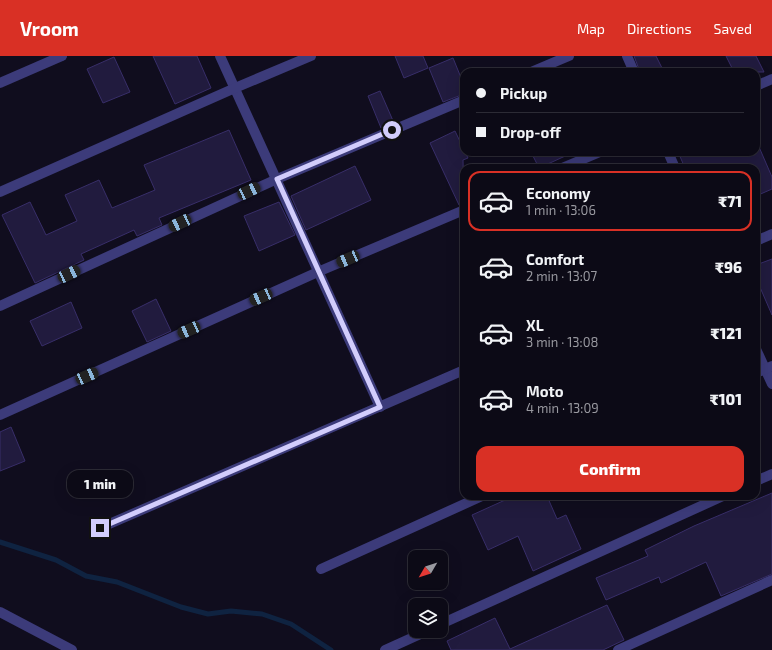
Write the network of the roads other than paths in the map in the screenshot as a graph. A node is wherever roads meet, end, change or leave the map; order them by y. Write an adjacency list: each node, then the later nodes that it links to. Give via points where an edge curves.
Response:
1 (62, 56): 9 (street)
2 (220, 56): 11 (street)
3 (311, 56): 11 (street)
4 (569, 56): 6 (street)
5 (626, 56): 7 (street)
6 (540, 68)
7 (632, 68)
8 (772, 79): 10 (street)
9 (0, 83)
10 (760, 84)
11 (235, 88): 15 (street); 16 (street)
12 (460, 102): 15 (street)
13 (590, 156): 14 (street)
14 (572, 164)
15 (277, 179): 20 (street); 21 (street)
16 (0, 192)
17 (460, 212): 20 (street)
18 (772, 234): 19 (street)
19 (760, 239)
20 (320, 271): 26 (street); 27 (street)
21 (0, 306)
22 (760, 355): 23 (street)
23 (769, 368): 25 (street)
24 (460, 372): 26 (street)
25 (772, 384)
26 (380, 407): 32 (street)
27 (0, 415)
28 (772, 474): 29 (street)
29 (760, 479)
30 (473, 500): 33 (street)
31 (714, 500): 36 (street)
32 (100, 528)
33 (321, 569)
34 (772, 580): 40 (street)
35 (0, 612): 38 (street)
36 (448, 621)
37 (412, 638): 39 (street)
38 (72, 650)
39 (385, 650)
40 (618, 650)

